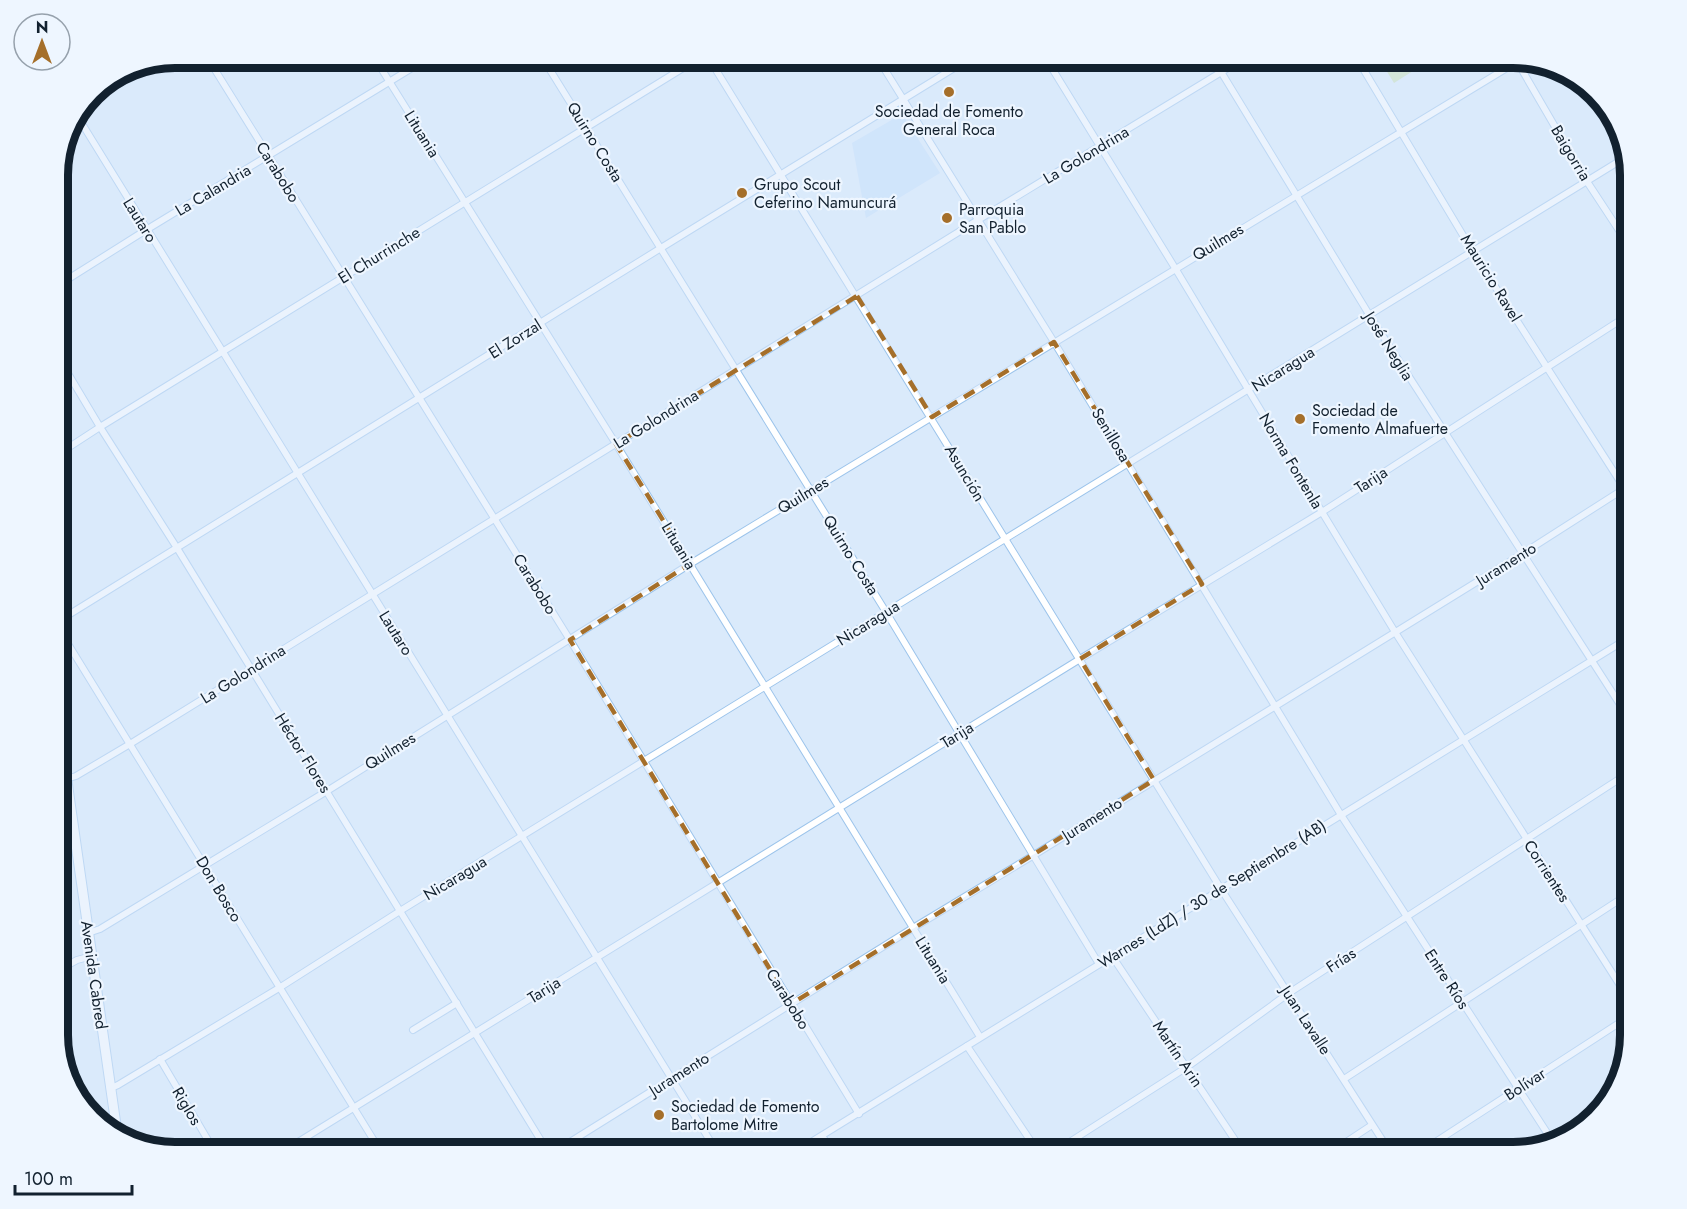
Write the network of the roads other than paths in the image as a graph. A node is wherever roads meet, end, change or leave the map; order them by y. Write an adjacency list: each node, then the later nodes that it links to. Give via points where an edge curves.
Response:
1 (214, 68): 22 (street, Carabobo)
2 (381, 68): 16 (street, Lituania)
3 (412, 68): 16 (street, La Calandria)
4 (549, 68): 19 (street, Quirno Costa)
5 (683, 68): 19 (street, El Churrinche)
6 (715, 68): 24 (street, Asunción)
7 (884, 68): 17 (street, Senillosa)
8 (954, 68): 17 (street, El Zorzal)
9 (1052, 68): 21 (street, Norma Fontenla)
10 (1219, 68): 15 (street, José Neglia)
11 (1228, 68): 15 (street, La Golondrina)
12 (1362, 68): 20 (street, Mauricio Ravel)
13 (1504, 68): 20 (street, Quilmes)
14 (1522, 68): 25 (street, Baigorria)
15 (1222, 72): 21 (street, La Golondrina); 26 (street, José Neglia)
16 (390, 82): 22 (street, La Calandria); 27 (street, Lituania)
17 (903, 99): 24 (street, El Zorzal); 28 (street, Senillosa)
18 (81, 123): 29 (street, Lautaro)
19 (585, 127): 27 (street, El Churrinche); 31 (street, Quirno Costa)
20 (1400, 132): 26 (street, Quilmes); 32 (street, Mauricio Ravel)
21 (1100, 147): 28 (street, La Golondrina); 33 (street, Norma Fontenla)
22 (268, 156): 29 (street, La Calandria); 34 (street, Carabobo)
23 (1619, 161): 25 (street, Nicaragua)
24 (782, 175): 31 (street, El Zorzal); 36 (street, Asunción)
25 (1586, 180): 30 (street, Baigorria); 32 (street, Nicaragua)
26 (1296, 195): 33 (street, Quilmes); 37 (street, José Neglia)
27 (465, 202): 34 (street, El Churrinche); 39 (street, Lituania)
28 (978, 220): 36 (street, La Golondrina); 40 (street, Senillosa)
29 (146, 230): 35 (street, La Calandria); 41 (street, Lautaro)
30 (1620, 232)
31 (661, 248): 39 (street, El Zorzal); 43 (street, Quirno Costa)
32 (1473, 252): 37 (street, Nicaragua); 42 (street, Mauricio Ravel)
33 (1175, 268): 40 (street, Quilmes); 45 (street, Norma Fontenla)
34 (343, 277): 41 (street, El Churrinche); 46 (street, Carabobo)
35 (68, 279)
36 (857, 296): 43 (street, La Golondrina); 47 (street, Asunción)
37 (1370, 316): 45 (street, Nicaragua); 49 (street, José Neglia)
38 (1620, 320): 42 (street, Tarija)
39 (540, 324): 46 (street, El Zorzal); 50 (street, Lituania)
40 (1054, 342): 47 (street, Quilmes); 52 (street, Senillosa)
41 (222, 352): 48 (street, El Churrinche); 53 (street, Lautaro)
42 (1547, 367): 49 (street, Tarija); 54 (street, Mauricio Ravel)
43 (736, 370): 50 (street, La Golondrina); 55 (street, Quirno Costa)
44 (68, 373): 48 (street, Héctor Flores)
45 (1249, 390): 52 (street, Nicaragua); 57 (street, Norma Fontenla)
46 (418, 399): 53 (street, El Zorzal); 58 (street, Carabobo)
47 (932, 417): 55 (street, Quilmes); 59 (street, Asunción)
48 (100, 427): 51 (street, El Churrinche); 60 (street, Héctor Flores)
49 (1444, 433): 57 (street, Tarija); 61 (street, José Neglia)
50 (616, 444): 58 (street, La Golondrina); 62 (street, Lituania)
51 (68, 448)
52 (1128, 463): 59 (street, Nicaragua); 63 (street, Senillosa)
53 (297, 474): 60 (street, El Zorzal); 64 (street, Lautaro)
54 (1620, 476)
55 (811, 491): 62 (street, Quilmes); 65 (street, Quirno Costa)
56 (1620, 491): 61 (street, Juramento)
57 (1322, 512): 63 (street, Tarija); 67 (street, Norma Fontenla)
58 (494, 520): 64 (street, La Golondrina); 68 (street, Carabobo)
59 (1006, 539): 65 (street, Nicaragua); 71 (street, Asunción)
60 (177, 548): 66 (street, El Zorzal); 73 (street, Héctor Flores)
61 (1522, 554): 67 (street, Juramento); 72 (street, José Neglia)
62 (690, 564): 68 (street, Quilmes); 74 (street, Lituania)
63 (1202, 584): 71 (street, Tarija); 75 (street, Senillosa)
64 (373, 595): 73 (street, La Golondrina); 77 (street, Lautaro)
65 (886, 612): 74 (street, Nicaragua); 78 (street, Quirno Costa)
66 (68, 617)
67 (1395, 632): 75 (street, Juramento); 79 (street, Norma Fontenla)
68 (570, 640): 77 (street, Quilmes); 81 (street, Carabobo)
69 (68, 642): 80 (street, Don Bosco)
70 (1620, 643): 72 (street, Warnes (LdZ) / 30 de Septiembre (AB))
71 (1080, 659): 78 (street, Tarija); 84 (street, Asunción)
72 (1591, 662): 76 (street, José Neglia); 79 (street, Warnes (LdZ) / 30 de Septiembre (AB))
73 (250, 670): 80 (street, La Golondrina); 85 (street, Héctor Flores)
74 (765, 686): 81 (street, Nicaragua); 87 (street, Lituania)
75 (1276, 705): 84 (street, Juramento); 90 (street, Senillosa)
76 (1620, 705)
77 (447, 715): 85 (street, Quilmes); 91 (street, Lautaro)
78 (959, 734): 87 (street, Tarija); 93 (street, Quirno Costa)
79 (1464, 740): 90 (street, Warnes (LdZ) / 30 de Septiembre (AB)); 92 (street, Corrientes)
80 (130, 744): 82 (street, La Golondrina); 94 (street, Don Bosco)
81 (643, 762): 91 (street, Nicaragua); 95 (street, Carabobo)
82 (68, 778)
83 (1620, 778): 92 (street, Frías)
84 (1154, 780): 93 (street, Juramento); 96 (street, Asunción)
85 (327, 791): 94 (street, Quilmes); 98 (street, Héctor Flores)
86 (68, 793): 88 (street, Avenida Cabred)
87 (839, 808): 95 (street, Tarija); 101 (street, Lituania)
88 (71, 813): 89 (street); 102 (street, Avenida Cabred)
89 (68, 814)
90 (1341, 815): 96 (street, Warnes (LdZ) / 30 de Septiembre (AB)); 99 (street, Entre Ríos)
91 (521, 837): 98 (street, Nicaragua); 105 (street, Lautaro)
92 (1526, 839): 99 (street, Frías); 100 (street, Corrientes)
93 (1034, 855): 101 (street, Juramento); 106 (street, Quirno Costa)
94 (204, 865): 102 (street, Quilmes); 109 (street, Don Bosco)
95 (717, 884): 105 (street, Tarija); 113 (street, Carabobo)
96 (1221, 889): 104 (street, Warnes (LdZ) / 30 de Septiembre (AB)); 110 (street, Juan Lavalle)
97 (1620, 900): 100 (street)
98 (400, 911): 109 (street, Nicaragua); 112 (street, Héctor Flores)
99 (1407, 916): 110 (street, Frías); 111 (street, Entre Ríos)
100 (1582, 925): 108 (street, Corrientes); 111 (street)
101 (913, 928): 113 (street, Juramento); 117 (street, Lituania)
102 (88, 933): 103 (street, Avenida Cabred)
103 (92, 956): 107 (street); 123 (street, Avenida Cabred)
104 (1112, 956): 106 (street, Warnes (LdZ) / 30 de Septiembre (AB)); 120 (street, Martín Arin)
105 (597, 958): 116 (street, Tarija); 121 (street, Lautaro)
106 (1099, 964): 117 (street, Warnes (LdZ) / 30 de Septiembre (AB))
107 (68, 965)
108 (1620, 985)
109 (279, 987): 119 (street, Nicaragua); 125 (street, Don Bosco)
110 (1289, 993): 120 (street, Frías); 122 (street, Juan Lavalle)
111 (1462, 1001): 122 (street); 124 (street, Entre Ríos)
112 (457, 1003): 115 (street); 116 (street, Héctor Flores)
113 (791, 1004): 121 (street, Juramento); 126 (street, Carabobo)
114 (1620, 1023): 124 (street, Bolívar)
115 (413, 1030)
116 (476, 1032): 125 (street, Tarija); 134 (street, Héctor Flores)
117 (980, 1037): 118 (street, Warnes (LdZ) / 30 de Septiembre (AB))
118 (967, 1046): 126 (street, Warnes (LdZ) / 30 de Septiembre (AB)); 139 (street)
119 (159, 1059): 123 (street, Nicaragua); 131 (street, Riglos)
120 (1187, 1067): 140 (street, Frías); 141 (street, Martín Arin)
121 (671, 1079): 135 (street, Juramento); 136 (street, Lautaro)
122 (1344, 1079): 128 (street, Juan Lavalle)
123 (111, 1088): 127 (street, Avenida Cabred)
124 (1518, 1089): 129 (street, Entre Ríos); 144 (street, Bolívar)
125 (354, 1109): 132 (street, Tarija); 133 (street, Don Bosco)
126 (859, 1114): 130 (street, Warnes (LdZ) / 30 de Septiembre (AB))
127 (116, 1123)
128 (1372, 1125): 142 (street); 143 (street, Juan Lavalle)
129 (1549, 1135)
130 (822, 1136): 137 (street, Warnes (LdZ) / 30 de Septiembre (AB)); 138 (street)
131 (208, 1142)
132 (299, 1142)
133 (375, 1142)
134 (542, 1142)
135 (570, 1142)
136 (711, 1142)
137 (812, 1142)
138 (826, 1142)
139 (1031, 1142)
140 (1070, 1142)
141 (1237, 1142)
142 (1346, 1142)
143 (1383, 1142)
144 (1436, 1142)

